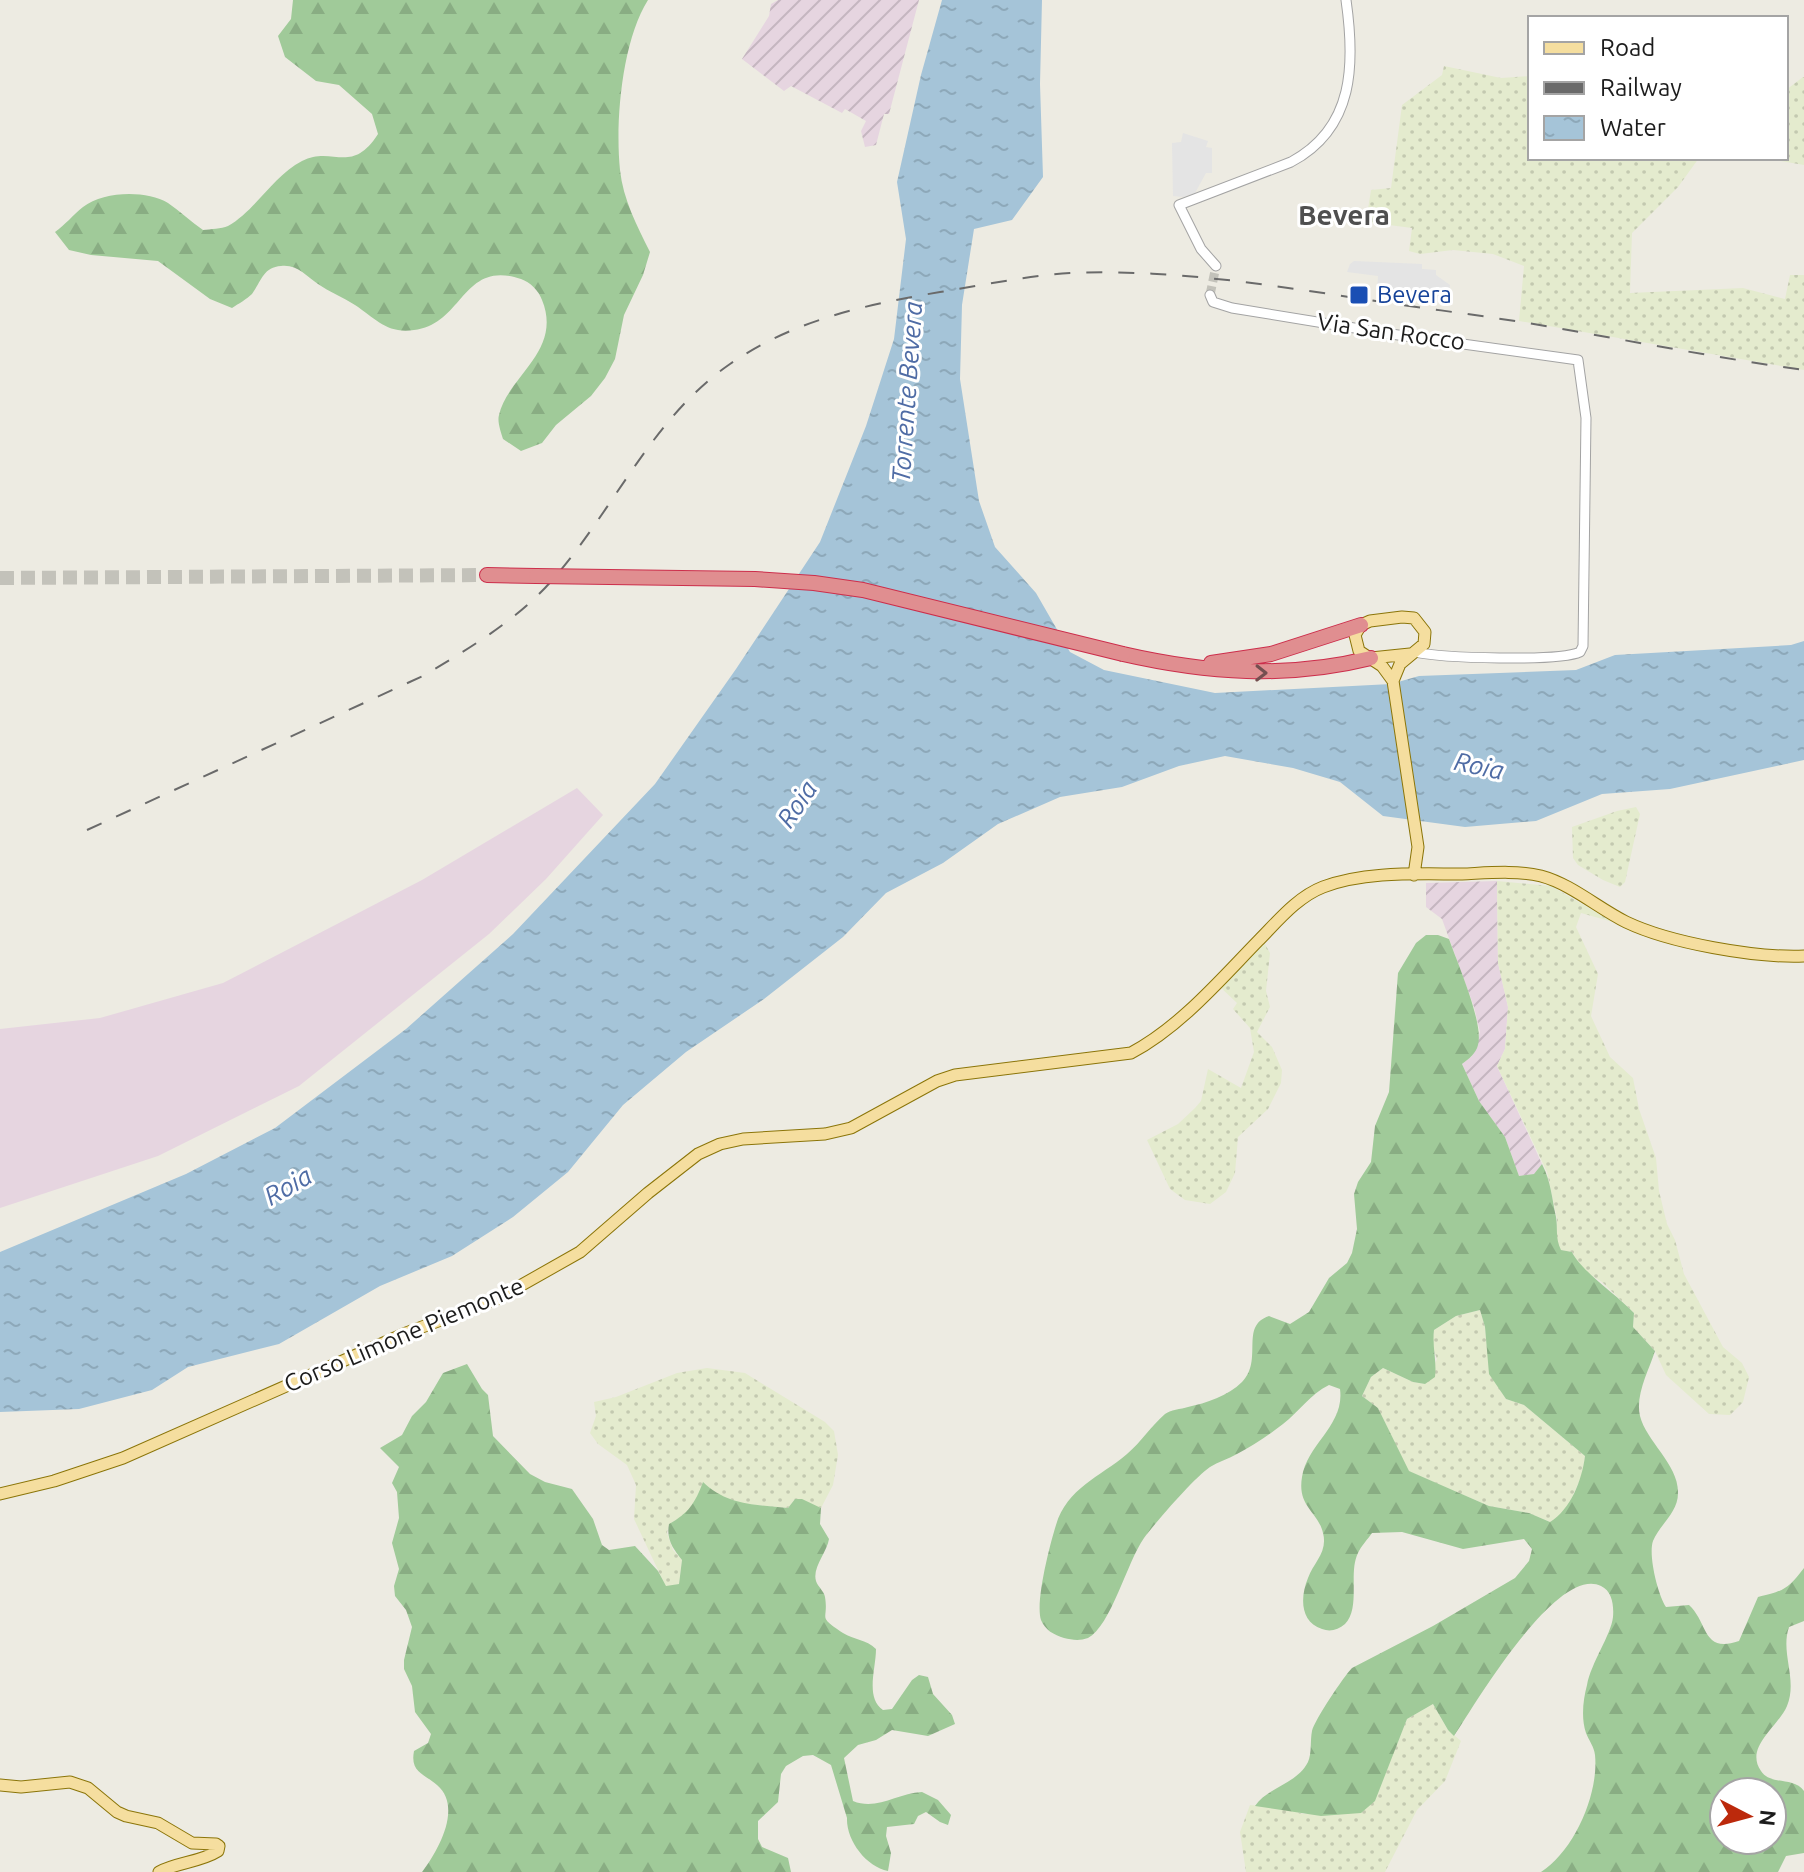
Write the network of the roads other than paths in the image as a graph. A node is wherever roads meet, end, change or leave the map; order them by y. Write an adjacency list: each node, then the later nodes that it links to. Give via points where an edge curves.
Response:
1 (1346, 0): 2 (street, via 1350,73 1343,106 1326,133 1291,162 1179,205 1201,249)
2 (1216, 266)
3 (1210, 295): 8 (street, Via San Rocco, via 1213,302 1232,308 1578,360 1586,418 1583,646 1565,656)
4 (487, 575): 10 (highway, bridge, via 814,583)
5 (1361, 625): 6 (main road, via 1408,616); 9 (main road, via 1356,645); 10 (highway, via 1253,658)
6 (1425, 632): 7 (main road, via 1424,644); 8 (street)
7 (1412, 653): 8 (street); 9 (main road); 11 (main road)
8 (1446, 656)
9 (1371, 658): 10 (highway, one-way to 9, via 1273,673); 11 (main road)
10 (1184, 666)
11 (1393, 681): 12 (main road)
12 (1422, 874): 13 (main road, Corso Limone Piemonte, via 1540,876 1651,933 1762,954); 14 (main road, Corso Limone Piemonte, via 1355,878 1298,902 1207,993 1131,1053 955,1075 851,1128 720,1144 698,1154 580,1252 497,1299 406,1333 123,1458)
13 (1804, 956)
14 (0, 1494)
15 (0, 1785): 16 (main road, via 70,1782 88,1788 126,1816 158,1823 192,1843 219,1846 209,1857)
16 (159, 1872)

